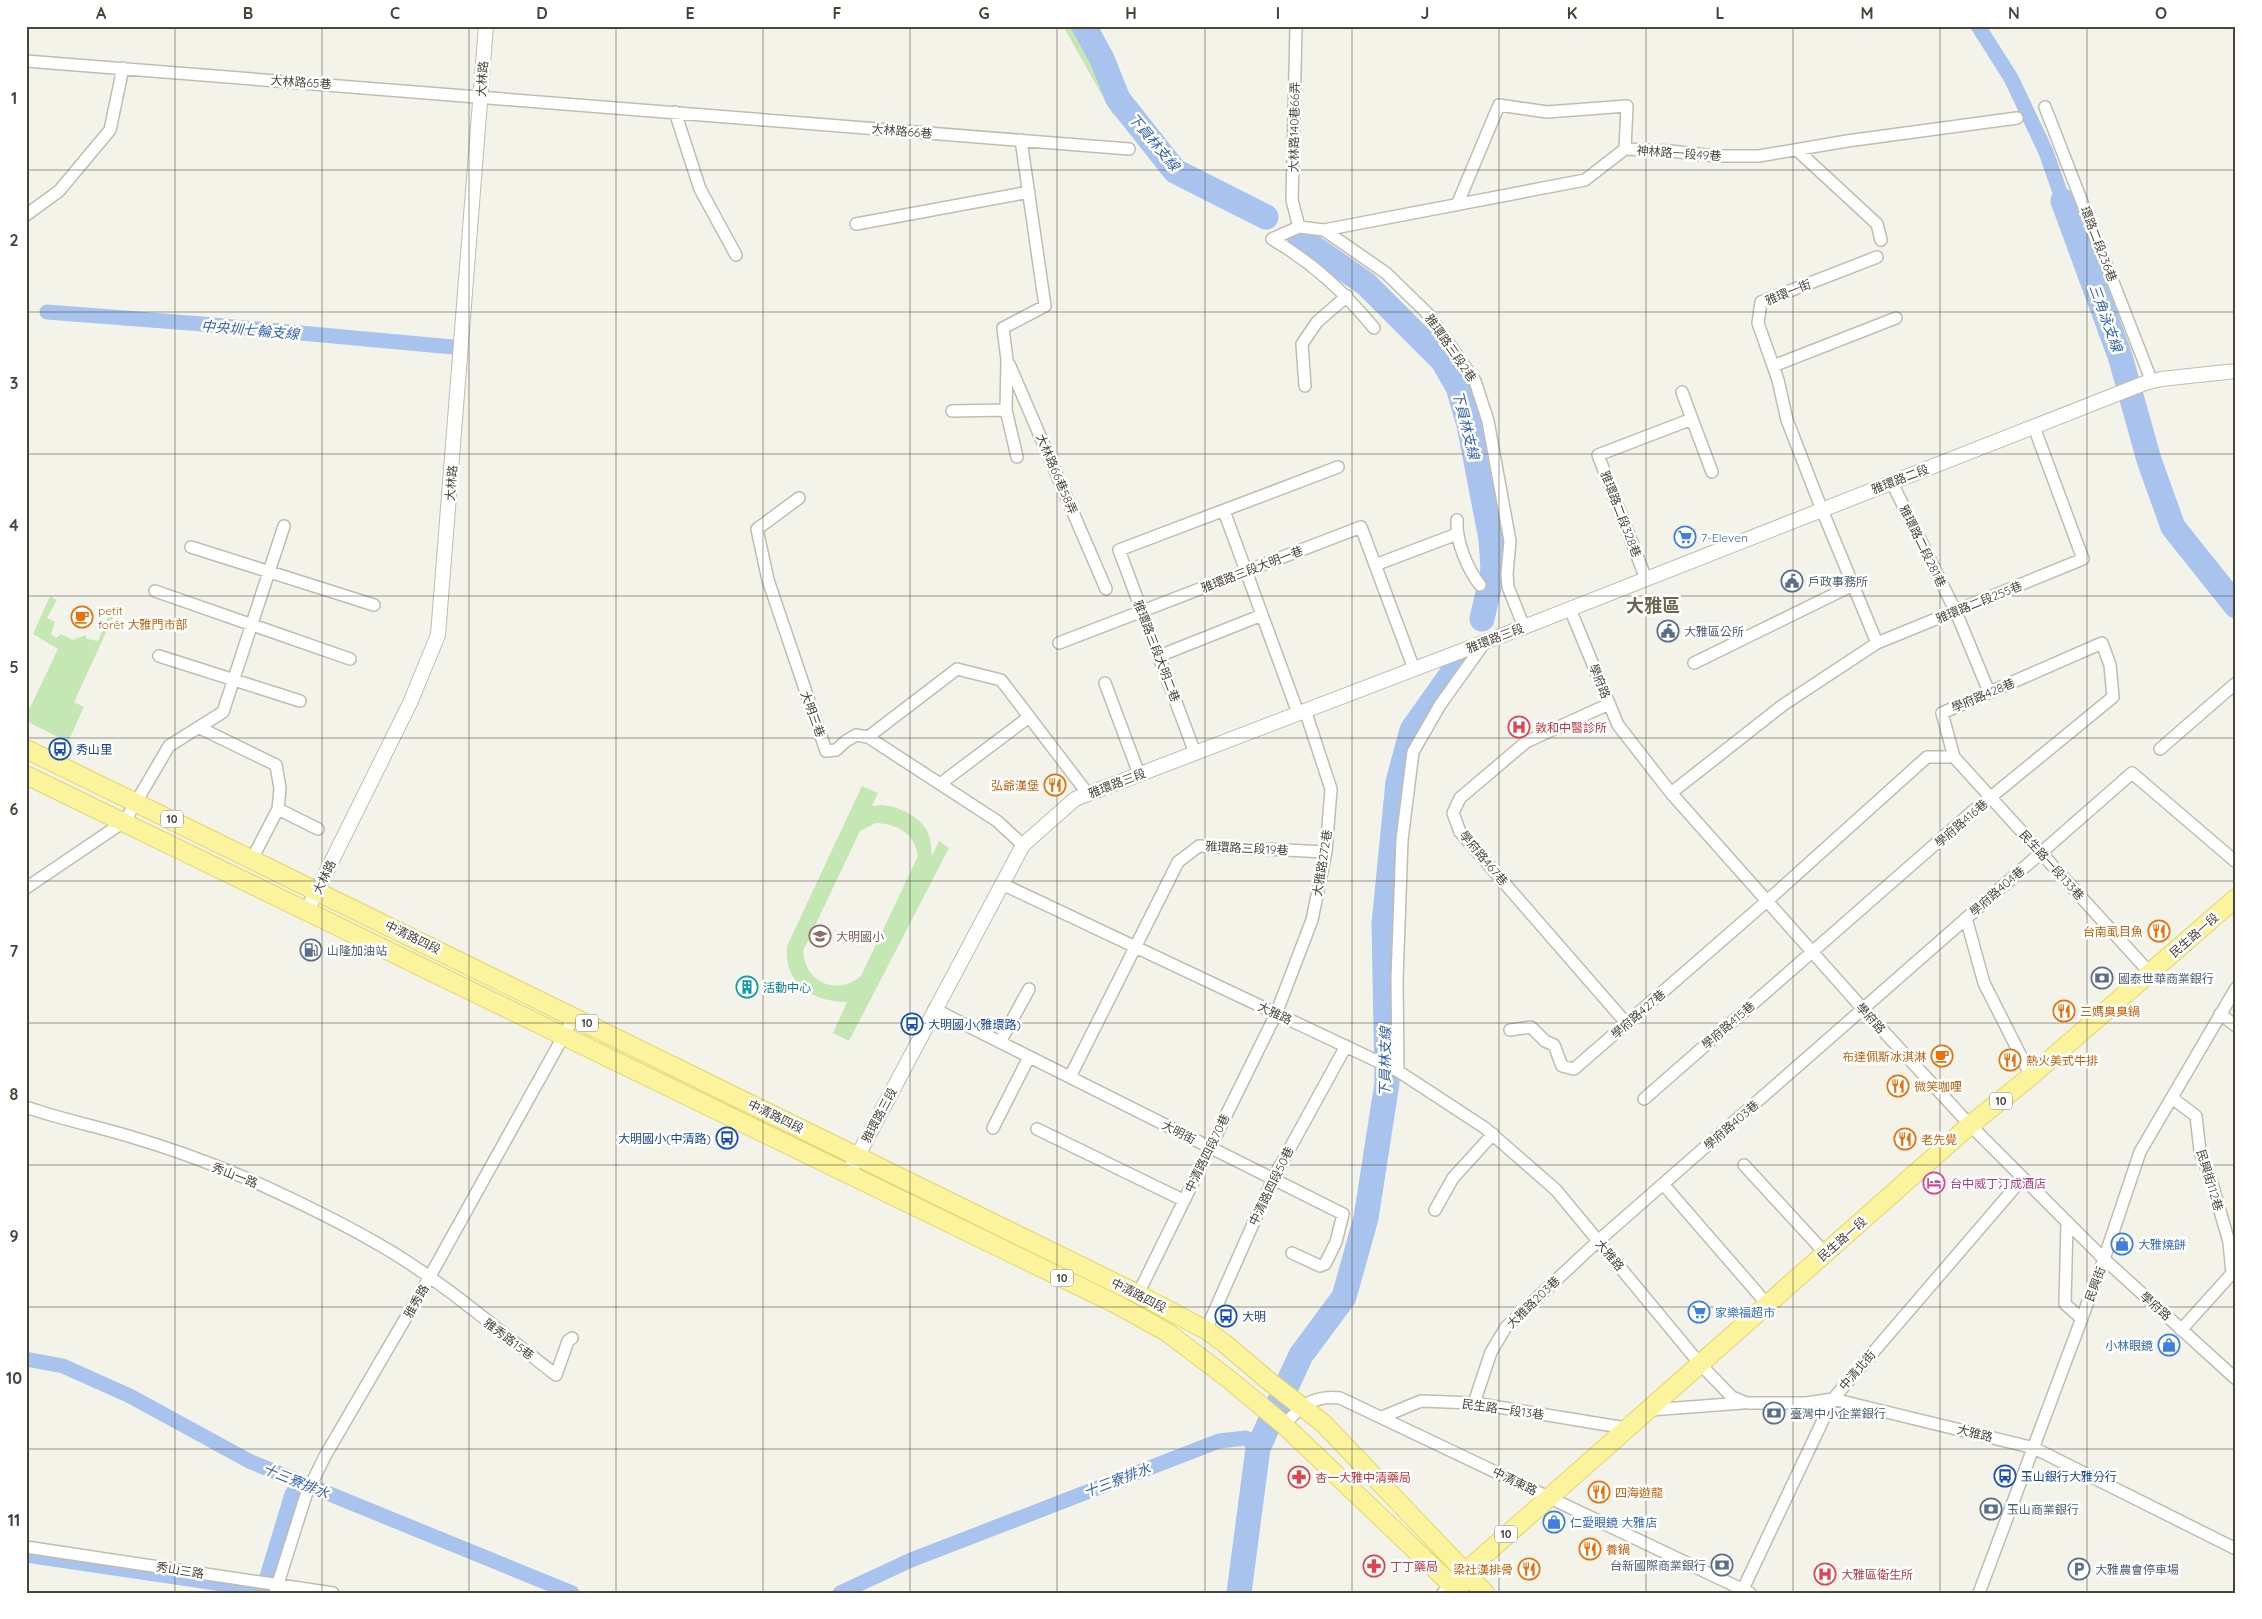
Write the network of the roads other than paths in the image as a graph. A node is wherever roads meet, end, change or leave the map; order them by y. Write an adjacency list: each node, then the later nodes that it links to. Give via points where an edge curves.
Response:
1 (486, 26): 5 (street, 大林路)
2 (1296, 26): 17 (street, 大林路140巷66弄, via 1292,200)
3 (26, 61): 4 (street, 大林路65巷)
4 (122, 68): 5 (street, 大林路65巷); 15 (street, via 110,130 59,192)
5 (480, 96): 7 (street, 大林路66巷); 101 (street, 大林路, via 438,635 410,703)
6 (2045, 107): 28 (street, 環路二段236巷)
7 (675, 112): 9 (street, 大林路66巷); 20 (street, via 700,189)
8 (2017, 118): 12 (street, 神林路一段49巷)
9 (1021, 140): 10 (street, 大林路66巷); 13 (street, 大林路66巷58弄)
10 (1129, 149)
11 (1625, 149): 12 (street, 神林路一段49巷, via 1733,156); 14 (street, 神林路一段49巷, via 1585,180); 14 (street, via 1627,106 1547,112 1499,105)
12 (1797, 150): 19 (street, via 1877,224)
13 (1028, 192): 16 (street); 25 (street, 大林路66巷58弄, via 1045,306 1003,328)
14 (1457, 205): 18 (street, 神林路一段49巷)
15 (26, 215)
16 (856, 224)
17 (1298, 227): 18 (street, 雅環路三段2巷); 22 (street, via 1272,239 1302,257)
18 (1324, 230): 60 (street, 雅環路三段2巷, via 1386,273 1428,314 1475,380 1488,421 1510,541 1508,587)
19 (1881, 240)
20 (736, 254)
21 (1877, 257): 26 (street, 雅環一街, via 1761,302 1758,323)
22 (1346, 296): 24 (street); 29 (street, via 1317,322 1302,344)
23 (1896, 318): 26 (street)
24 (1374, 328)
25 (1007, 360): 31 (street, 大林路66巷58弄); 52 (street, 大林路66巷58弄)
26 (1773, 366): 40 (street, 雅環一街, via 1787,420)
27 (2236, 371): 28 (street, 雅環路二段)
28 (2149, 382): 34 (street, 雅環路二段)
29 (1306, 386)
30 (1682, 392): 33 (street)
31 (1006, 410): 32 (street); 35 (street, 大林路66巷58弄)
32 (952, 411)
33 (1692, 419): 37 (street); 49 (street, 雅環路二段328巷, via 1598,455)
34 (2034, 427): 38 (street, 雅環路二段); 57 (street, 雅環路二段255巷, via 2083,559)
35 (1017, 457)
36 (1338, 467): 41 (street)
37 (1712, 472)
38 (1892, 483): 40 (street, 雅環路二段); 57 (street, 雅環路二段281巷)
39 (799, 498): 79 (street, 大明三巷, via 757,530 768,580 826,751 836,750 856,734)
40 (1822, 510): 49 (street, 雅環路二段); 50 (street)
41 (1224, 511): 47 (street); 56 (street, 雅環路三段大明二巷, via 1119,550)
42 (1457, 520): 44 (street)
43 (284, 526): 48 (street)
44 (1457, 534): 46 (street); 51 (street, via 1472,575)
45 (191, 547): 48 (street)
46 (1375, 565): 47 (street, 雅環路三段大明一巷, via 1361,527); 68 (street)
47 (1246, 571): 56 (street, 雅環路三段大明一巷); 58 (street)
48 (269, 572): 54 (street); 59 (street)
49 (1646, 579): 55 (street, 雅環路二段)
50 (1853, 584): 63 (street); 67 (street)
51 (1480, 585)
52 (1106, 589)
53 (155, 590): 59 (street)
54 (374, 605)
55 (1570, 609): 60 (street, 雅環路三段); 75 (street, 學府路)
56 (1142, 611): 62 (street, 雅環路三段大明一巷); 65 (street, 雅環路三段大明二巷)
57 (1956, 612): 63 (street, 雅環路二段255巷); 72 (street, 雅環路二段281巷)
58 (1262, 616): 65 (street); 76 (street)
59 (252, 625): 66 (street); 69 (street)
60 (1524, 627): 61 (street, 雅環路三段)
61 (1485, 642): 68 (street, 雅環路三段); 123 (street, via 1440,705 1413,752 1402,840 1397,979)
62 (1059, 643)
63 (1878, 644): 87 (street, via 1783,705)
64 (159, 656): 69 (street)
65 (1159, 656): 82 (street, 雅環路三段大明二巷)
66 (350, 659)
67 (1694, 663)
68 (1414, 669): 76 (street, 雅環路三段)
69 (234, 680): 74 (street); 78 (street, via 223,712)
70 (1105, 683): 84 (street)
71 (2236, 683): 81 (street)
72 (1989, 692): 73 (street, 學府路428巷, via 2102,643 2110,665); 83 (street, 學府路428巷, via 1942,712)
73 (2113, 697): 89 (street, 學府路416巷)
74 (300, 701)
75 (1609, 704): 87 (street, 學府路, via 1618,725); 116 (street, 學府路467巷, via 1526,742 1460,798 1453,813 1460,832)
76 (1302, 712): 82 (street, 雅環路三段); 95 (street, 大雅路272巷, via 1331,789)
77 (1028, 717): 79 (street, via 1001,680 958,669); 86 (street); 88 (street)
78 (200, 728): 90 (street, via 168,746); 91 (street, via 276,765 280,788)
79 (868, 737): 86 (street)
80 (26, 749): 90 (main road, 中清路四段 / 10)
81 (2160, 749)
82 (1195, 753): 84 (street, 雅環路三段)
83 (1954, 757): 89 (street, 民生路一段133巷); 103 (street, via 1927,757)
84 (1139, 774): 88 (street, 雅環路三段)
85 (26, 775): 92 (main road, 中清路四段 / 10)
86 (940, 784): 94 (street, via 997,821)
87 (1672, 793): 103 (street, 學府路)
88 (1088, 794): 94 (street, 雅環路三段, via 1076,799)
89 (1991, 798): 96 (street, 民生路一段133巷); 107 (street, 學府路416巷)
90 (136, 802): 92 (street); 97 (main road, 中清路四段 / 10)
91 (278, 810): 93 (street); 97 (street)
92 (125, 822): 100 (street); 104 (main road, 中清路四段 / 10)
93 (318, 829)
94 (1023, 845): 99 (street, 雅環路三段)
95 (1326, 852): 106 (street, 雅環路三段19巷, via 1199,846 1178,862); 113 (street, 大雅路272巷, via 1312,920)
96 (2041, 852): 98 (street, 學府路404巷, via 2132,774); 105 (street, 學府路404巷); 108 (street, 民生路一段133巷)
97 (252, 859): 101 (main road, 中清路四段 / 10)
98 (2236, 862)
99 (1002, 884): 106 (street, 大雅路); 111 (street, 雅環路三段)
100 (26, 888)
101 (317, 890): 104 (street, 大林路); 115 (main road, 中清路四段 / 10)
102 (2236, 898): 108 (main road, 民生路一段 / 10)
103 (1767, 901): 107 (street, 學府路); 116 (street, 學府路427巷)
104 (307, 910): 119 (main road, 中清路四段 / 10)
105 (1966, 918): 112 (street, 學府路404巷); 124 (street, via 1984,983)
106 (1136, 948): 113 (street, 大雅路); 125 (street, 雅環路三段19巷)
107 (1812, 952): 112 (street, 學府路); 127 (street, 學府路415巷)
108 (2150, 973): 124 (main road, 民生路一段 / 10)
109 (2236, 988): 114 (street, 民興街)
110 (1029, 989): 120 (street)
111 (934, 1009): 120 (street, 大明街); 134 (street, 雅環路三段)
112 (1863, 1009): 129 (street, 學府路); 139 (street, 學府路403巷)
113 (1276, 1014): 121 (street, 大雅路); 133 (street, 中清路四段70巷)
114 (2220, 1014): 117 (street); 126 (street, 民興街)
115 (574, 1016): 119 (street, 雅秀路); 134 (main road, 中清路四段 / 10)
116 (1627, 1024): 118 (street, 學府路427巷, via 1574,1069 1562,1066 1554,1046 1531,1027)
117 (2236, 1026)
118 (1510, 1030)
119 (563, 1035): 136 (main road, 中清路四段 / 10); 148 (street, 雅秀路)
120 (1000, 1042): 122 (street, 大明街)
121 (1346, 1046): 123 (street, 大雅路); 138 (street, 中清路四段50巷)
122 (1029, 1057): 125 (street, 大明街); 130 (street)
123 (1398, 1071): 132 (street, 大雅路)
124 (2031, 1076): 129 (main road, 民生路一段 / 10)
125 (1070, 1077): 133 (street, 大明街)
126 (2172, 1098): 146 (street, 民興街, via 2140,1152); 147 (street, 民興街112巷, via 2196,1116 2200,1151 2229,1242)
127 (1644, 1099)
128 (26, 1107): 148 (street, 秀山一路, via 65,1121 133,1138 252,1181 386,1248)
129 (1970, 1125): 137 (street, 學府路); 145 (main road, 民生路一段 / 10)
130 (993, 1128)
131 (1037, 1129): 140 (street)
132 (1493, 1134): 141 (street, via 1453,1178); 143 (street, 大雅路, via 1556,1190)
133 (1209, 1147): 138 (street, 大明街); 140 (street, 中清路四段70巷)
134 (858, 1156): 136 (street, 雅環路三段); 149 (main road, 中清路四段 / 10)
135 (1744, 1165): 145 (street)
136 (848, 1174): 163 (main road, 中清路四段 / 10, via 1168,1333)
137 (2023, 1178): 142 (street, 學府路); 157 (street, 中清北街)
138 (1272, 1179): 144 (street, 大明街, via 1343,1214 1336,1242 1325,1264 1320,1266); 152 (street, 中清路四段50巷)
139 (1663, 1184): 143 (street, 學府路403巷); 150 (street)
140 (1183, 1200): 149 (street, 中清路四段70巷)
141 (1435, 1210)
142 (2067, 1222): 146 (street, 學府路); 151 (street, via 2065,1304)
143 (1598, 1241): 155 (street, 大雅路); 160 (street, 大雅路203巷, via 1506,1327 1491,1352)
144 (1292, 1253)
145 (1825, 1254): 150 (main road, 民生路一段 / 10)
146 (2104, 1260): 151 (street, 民興街); 153 (street, 學府路)
147 (2234, 1271): 153 (street)
148 (429, 1278): 154 (street, 雅秀路15巷, via 556,1375); 170 (street, 雅秀路, via 325,1456 306,1495)
149 (1138, 1294): 152 (main road, 中清路四段 / 10)
150 (1768, 1304): 155 (main road, 民生路一段 / 10)
151 (2082, 1319): 165 (street, 民興街)
152 (1206, 1330): 159 (main road, 中清路四段 / 10)
153 (2181, 1330): 156 (street, 學府路)
154 (572, 1338)
155 (1700, 1364): 158 (street, 大雅路, via 1732,1397); 161 (main road, 民生路一段 / 10)
156 (2236, 1379)
157 (1833, 1398): 158 (street, 大雅路); 165 (street, 大雅路); 171 (street, 中清北街)
158 (1747, 1403): 161 (street)
159 (1297, 1404): 162 (street, 中清東路, via 1325,1396 1340,1398); 163 (street, 中清東路); 169 (main road, 中清路四段 / 10, via 1323,1423)
160 (1474, 1404): 162 (street, 民生路一段13巷, via 1421,1401); 164 (street, 民生路一段13巷)
161 (1648, 1410): 164 (main road, 民生路一段 / 10)
162 (1382, 1417): 166 (street, 中清東路)
163 (1281, 1422): 169 (main road, 中清路四段 / 10)
164 (1626, 1428): 166 (main road, 民生路一段 / 10)
165 (2034, 1448): 168 (street, 大雅路); 174 (street, 民興街)
166 (1548, 1497): 169 (main road, 民生路一段 / 10); 171 (street, 中清東路)
167 (26, 1547): 170 (street, 秀山三路)
168 (2236, 1549)
169 (1455, 1585): 173 (main road)
170 (276, 1589): 172 (street, 秀山三路)
171 (1744, 1592)
172 (333, 1593)
173 (1485, 1593)
174 (1979, 1593)

